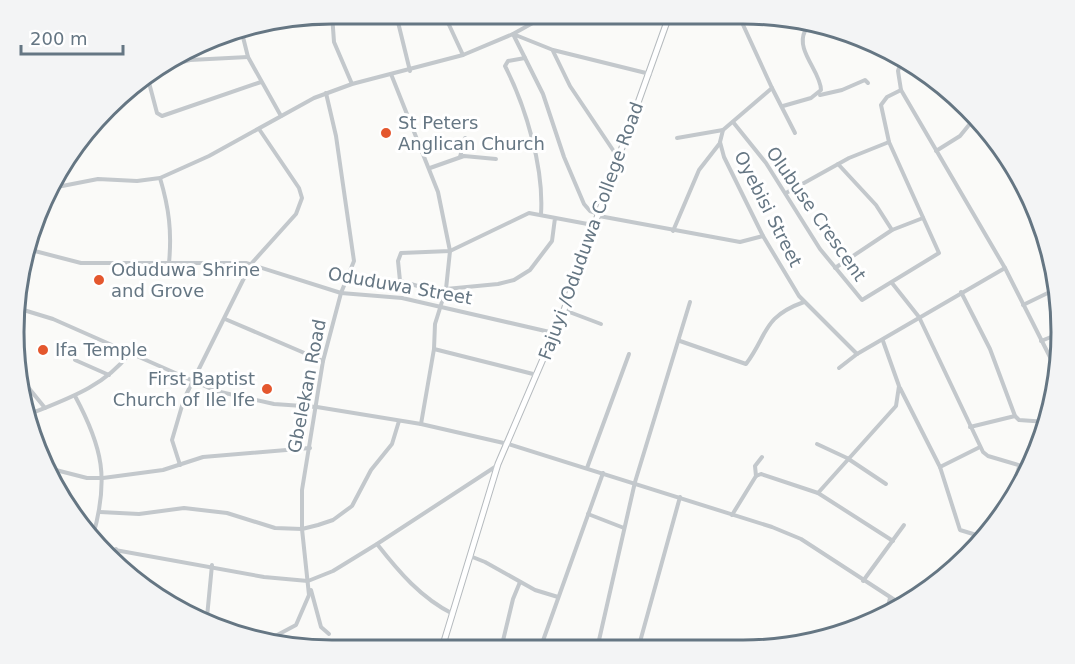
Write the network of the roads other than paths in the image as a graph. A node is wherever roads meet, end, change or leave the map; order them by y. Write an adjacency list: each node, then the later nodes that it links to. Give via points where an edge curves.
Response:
1 (333, 24): 22 (street, via 334,42)
2 (398, 24): 16 (street)
3 (449, 24): 11 (street)
4 (531, 24): 8 (street)
5 (666, 24): 18 (main road, Fajuyi /Oduduwa College Road)
6 (744, 24): 24 (street)
7 (806, 31): 20 (street, via 802,36 804,45)
8 (513, 34): 10 (street); 11 (street); 13 (street)
9 (243, 37): 12 (street)
10 (553, 50): 18 (street); 43 (street, via 570,86)
11 (463, 55): 16 (street)
12 (248, 57): 14 (street); 19 (street)
13 (525, 58): 49 (street, via 508,61 505,66 536,149); 50 (street, via 543,94 584,204)
14 (186, 61)
15 (899, 66): 25 (street)
16 (410, 71): 17 (street)
17 (391, 74): 22 (street); 45 (street)
18 (650, 74): 43 (main road, Fajuyi /Oduduwa College Road)
19 (261, 82): 23 (street, via 162,117 156,113); 30 (street)
20 (819, 82): 27 (street); 28 (street, via 820,93)
21 (868, 83): 27 (street, via 865,80)
22 (352, 84): 26 (street)
23 (149, 85)
24 (772, 87): 29 (street); 31 (street)
25 (901, 90): 39 (street, Olubuse Crescent, via 881,105); 40 (street)
26 (326, 93): 30 (street); 65 (street, Gbelekan Road, via 354,261)
27 (830, 93): 28 (street)
28 (811, 98): 29 (street)
29 (783, 106): 35 (street)
30 (281, 116): 33 (street)
31 (733, 122): 34 (street); 48 (street, Olubuse Crescent)
32 (970, 124): 40 (street, via 960,136)
33 (259, 129): 46 (street); 60 (street, via 290,172 302,198 290,223)
34 (723, 130): 37 (street); 38 (street, Oyebisi Street)
35 (795, 133)
36 (465, 138): 41 (street)
37 (678, 138)
38 (720, 142): 55 (street, via 699,170); 56 (street, Oyebisi Street)
39 (889, 142): 44 (street); 52 (street, Olubuse Crescent)
40 (936, 151): 62 (street)
41 (460, 157): 42 (street); 45 (street)
42 (496, 159)
43 (619, 159): 50 (main road, Fajuyi /Oduduwa College Road)
44 (838, 164): 48 (street); 54 (street, via 876,205)
45 (430, 168): 58 (street)
46 (160, 178): 47 (street, via 98,179); 59 (street, via 170,211)
47 (61, 187)
48 (786, 193): 61 (street, Olubuse Crescent)
49 (541, 214): 51 (street); 58 (street, via 517,216)
50 (600, 215): 53 (main road, Fajuyi /Oduduwa College Road); 55 (street)
51 (555, 218): 53 (street); 64 (street, via 552,241 530,270 498,284)
52 (923, 218): 54 (street); 63 (street, Olubuse Crescent, via 939,253)
53 (593, 225): 73 (main road, Fajuyi /Oduduwa College Road)
54 (892, 230): 61 (street)
55 (673, 231): 56 (street, via 740,242)
56 (762, 236): 69 (street, Oyebisi Street)
57 (34, 251): 59 (street, Oduduwa Street, via 81,263)
58 (450, 251): 64 (street); 64 (street, via 403,252 398,261 400,281)
59 (170, 263): 60 (street, Oduduwa Street)
60 (251, 264): 65 (street, Oduduwa Street); 75 (street)
61 (836, 268): 63 (street, Olubuse Crescent, via 860,300)
62 (1005, 268): 66 (street); 70 (street)
63 (892, 283): 74 (street)
64 (446, 289): 71 (street)
65 (341, 292): 71 (street, Oduduwa Street, via 402,298); 88 (street, Gbelekan Road)
66 (961, 292): 74 (street); 99 (street, via 990,349)
67 (1048, 293): 70 (street)
68 (690, 302): 79 (street)
69 (804, 302): 79 (street, via 791,306 765,329 746,364); 85 (street, Oyebisi Street, via 824,317)
70 (1023, 304): 81 (street)
71 (440, 307): 77 (street, Oduduwa Street); 82 (street)
72 (25, 310): 83 (street)
73 (564, 310): 76 (street); 77 (main road, Fajuyi /Oduduwa College Road)
74 (919, 317): 80 (street); 103 (street)
75 (225, 319): 88 (street); 92 (street)
76 (601, 324)
77 (554, 333): 91 (main road, Fajuyi /Oduduwa College Road)
78 (1051, 337): 81 (street)
79 (680, 340): 119 (street)
80 (883, 341): 85 (street); 93 (street)
81 (1041, 341): 86 (street)
82 (434, 349): 91 (street); 102 (street)
83 (129, 354): 90 (street); 92 (street)
84 (629, 354): 114 (street)
85 (857, 354): 89 (street)
86 (1050, 357)
87 (75, 360): 90 (street)
88 (323, 361): 96 (street, Gbelekan Road)
89 (839, 368)
90 (110, 376): 95 (street)
91 (537, 376): 104 (main road, Fajuyi /Oduduwa College Road)
92 (193, 381): 96 (street, via 241,398); 111 (street, via 172,440)
93 (899, 386): 109 (street, via 899,398 891,413); 113 (street)
94 (30, 389): 97 (street)
95 (75, 396): 97 (street); 118 (street, via 96,438)
96 (317, 407): 100 (street); 107 (street, Gbelekan Road)
97 (45, 408): 98 (street)
98 (34, 412)
99 (1015, 416): 101 (street); 103 (street)
100 (399, 421): 102 (street); 129 (street, via 392,444 371,470 352,506 333,520)
101 (1038, 421)
102 (421, 424): 104 (street)
103 (970, 427): 106 (street)
104 (508, 444): 110 (main road, Fajuyi /Oduduwa College Road); 114 (street)
105 (817, 444): 109 (street)
106 (980, 447): 112 (street, via 988,456); 113 (street)
107 (310, 448): 111 (street, via 204,457); 129 (street, Gbelekan Road, via 302,490)
108 (762, 457): 117 (street, via 755,466)
109 (847, 458): 120 (street); 121 (street)
110 (498, 464): 132 (street); 135 (main road, Fajuyi /Oduduwa College Road)
111 (180, 465): 118 (street)
112 (1020, 466)
113 (940, 467): 130 (street, via 960,530)
114 (587, 468): 116 (street)
115 (57, 470): 118 (street)
116 (603, 473): 119 (street); 124 (street)
117 (756, 476): 121 (street, via 762,474); 125 (street)
118 (103, 478): 123 (street)
119 (635, 482): 122 (street); 127 (street)
120 (886, 484)
121 (818, 493): 131 (street)
122 (680, 497): 125 (street); 152 (street)
123 (100, 512): 128 (street); 129 (street, via 212,510 275,528)
124 (588, 514): 127 (street); 140 (street)
125 (732, 515): 138 (street, via 801,539)
126 (904, 525): 131 (street)
127 (624, 528): 151 (street)
128 (95, 529)
129 (302, 529): 137 (street, Gbelekan Road)
130 (975, 535)
131 (893, 541): 138 (street)
132 (377, 544): 137 (street, via 333,571); 145 (street, via 415,588)
133 (113, 549): 134 (street)
134 (116, 549): 136 (street)
135 (469, 556): 139 (street); 145 (main road, Fajuyi /Oduduwa College Road)
136 (212, 565): 137 (street, via 264,577); 144 (street)
137 (308, 580): 146 (street, via 321,627); 147 (street, via 309,596 296,625)
138 (863, 581): 141 (street)
139 (520, 582): 140 (street); 149 (street)
140 (558, 597): 150 (street)
141 (890, 598): 142 (street); 143 (street)
142 (894, 600)
143 (889, 603)
144 (207, 614)
145 (453, 614): 148 (main road, Fajuyi /Oduduwa College Road)
146 (329, 634)
147 (278, 635)
148 (445, 640)
149 (503, 640)
150 (543, 640)
151 (599, 640)
152 (640, 640)

